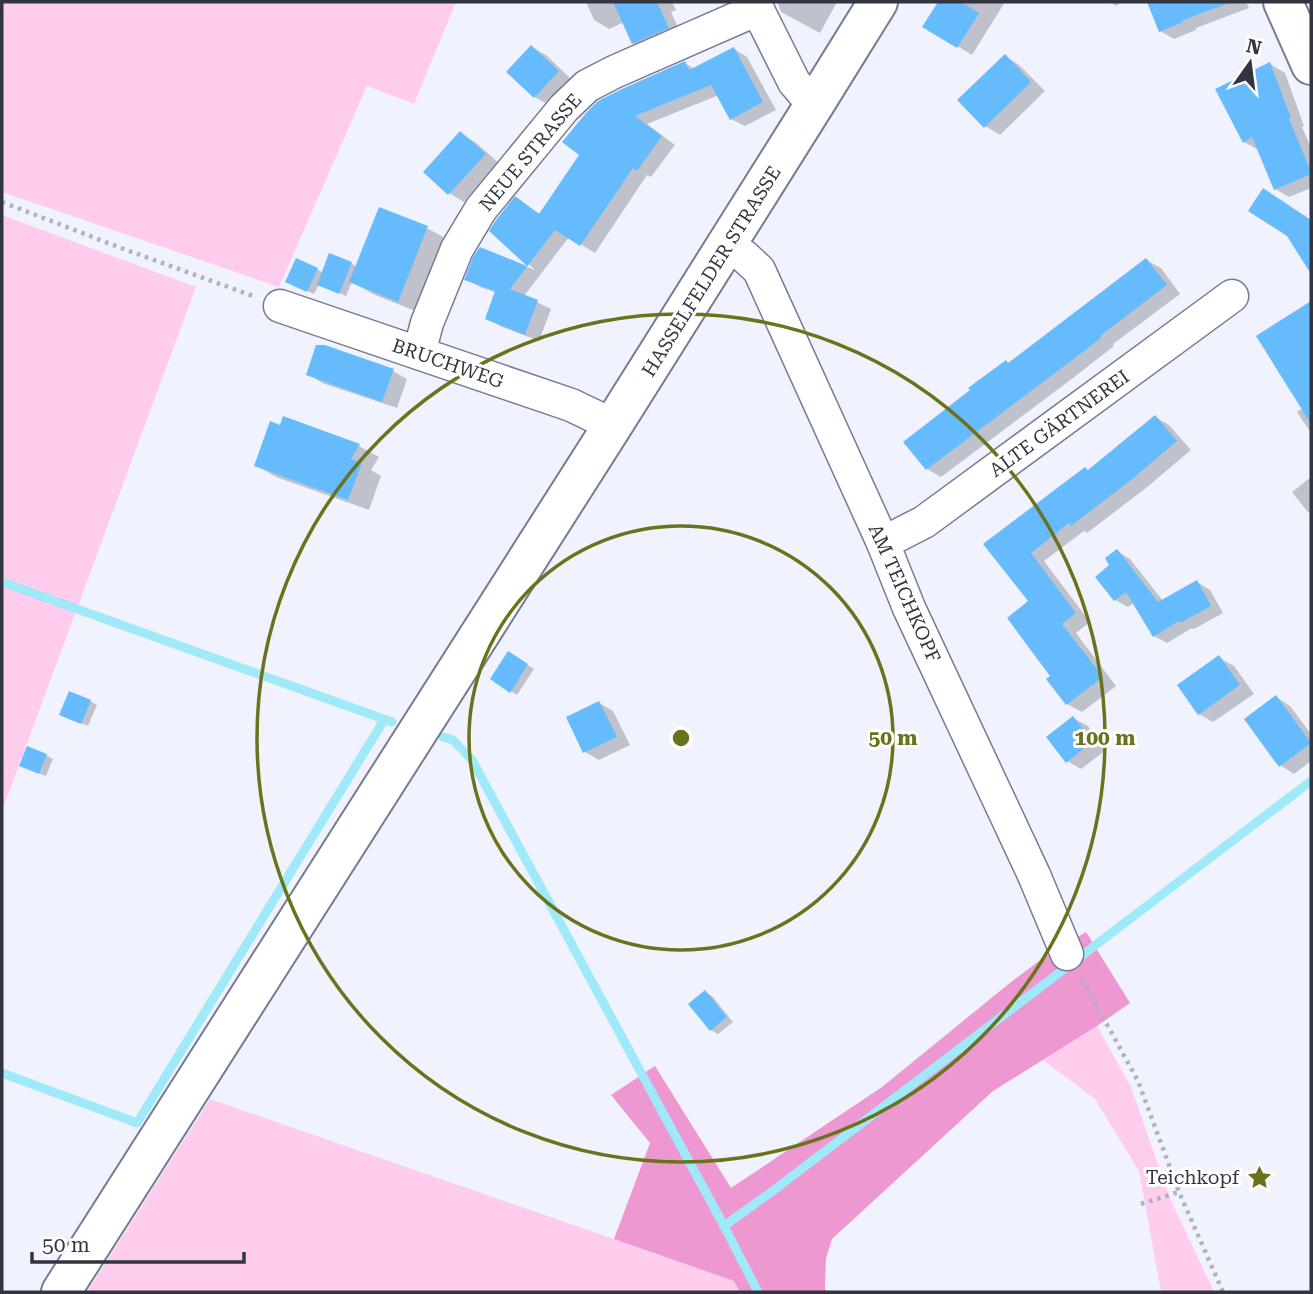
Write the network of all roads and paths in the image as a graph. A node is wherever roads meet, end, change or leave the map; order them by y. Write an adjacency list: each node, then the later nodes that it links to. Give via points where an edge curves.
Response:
1 (878, 2): 5 (main road, HASSELFELDER STRASSE)
2 (1283, 2): 4 (main road)
3 (756, 5): 5 (street, via 793,82); 10 (street, NEUE STRASSE, via 587,86 564,108 481,209 457,249)
4 (1311, 65)
5 (817, 102): 7 (main road, HASSELFELDER STRASSE)
6 (2, 202): 9 (path)
7 (727, 244): 11 (main road, HASSELFELDER STRASSE); 12 (street, AM TEICHKOPF, via 759,270)
8 (1232, 296): 12 (street, ALTE GÄRTNEREI, via 924,522)
9 (280, 306): 10 (street, BRUCHWEG)
10 (419, 353): 11 (street, BRUCHWEG, via 578,408)
11 (613, 425): 16 (main road, HASSELFELDER STRASSE)
12 (883, 543): 13 (street, AM TEICHKOPF)
13 (1073, 963): 14 (path, via 1138,1081)
14 (1179, 1192): 15 (path); 17 (path)
15 (1141, 1204)
16 (61, 1292)
17 (1223, 1292)

